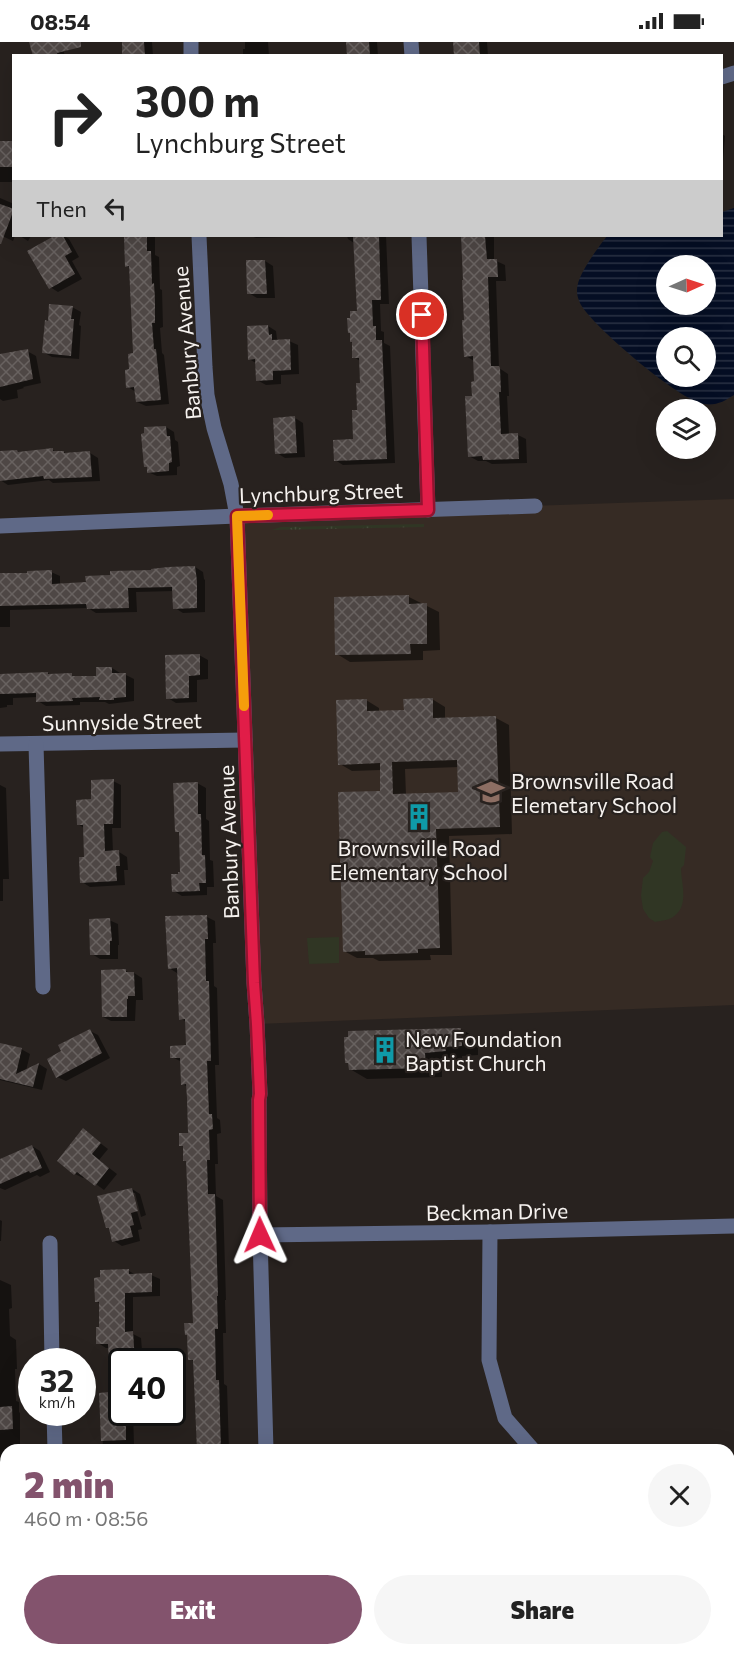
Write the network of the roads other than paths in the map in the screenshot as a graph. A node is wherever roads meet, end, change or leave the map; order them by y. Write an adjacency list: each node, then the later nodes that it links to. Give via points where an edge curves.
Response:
1 (199, 237): 5 (street, Banbury Avenue, via 207,394)
2 (419, 237): 4 (street)
3 (535, 506): 4 (street, Lynchburg Street)
4 (428, 510): 5 (street, Lynchburg Street)
5 (237, 516): 6 (street, Lynchburg Street); 7 (street, Banbury Avenue)
6 (0, 526)
7 (245, 740): 9 (street, Sunnyside Street); 13 (street, Banbury Avenue, via 260,1094)
8 (0, 744): 9 (street, Sunnyside Street)
9 (36, 744): 10 (street)
10 (43, 987)
11 (734, 1226): 12 (street, Beckman Drive)
12 (490, 1232): 13 (street, Beckman Drive); 19 (street, via 489,1360 505,1418)
13 (260, 1235): 18 (street, Banbury Avenue)
14 (50, 1243): 15 (street)
15 (52, 1348)
16 (54, 1426): 17 (street)
17 (55, 1444)
18 (266, 1444)
19 (528, 1444)

